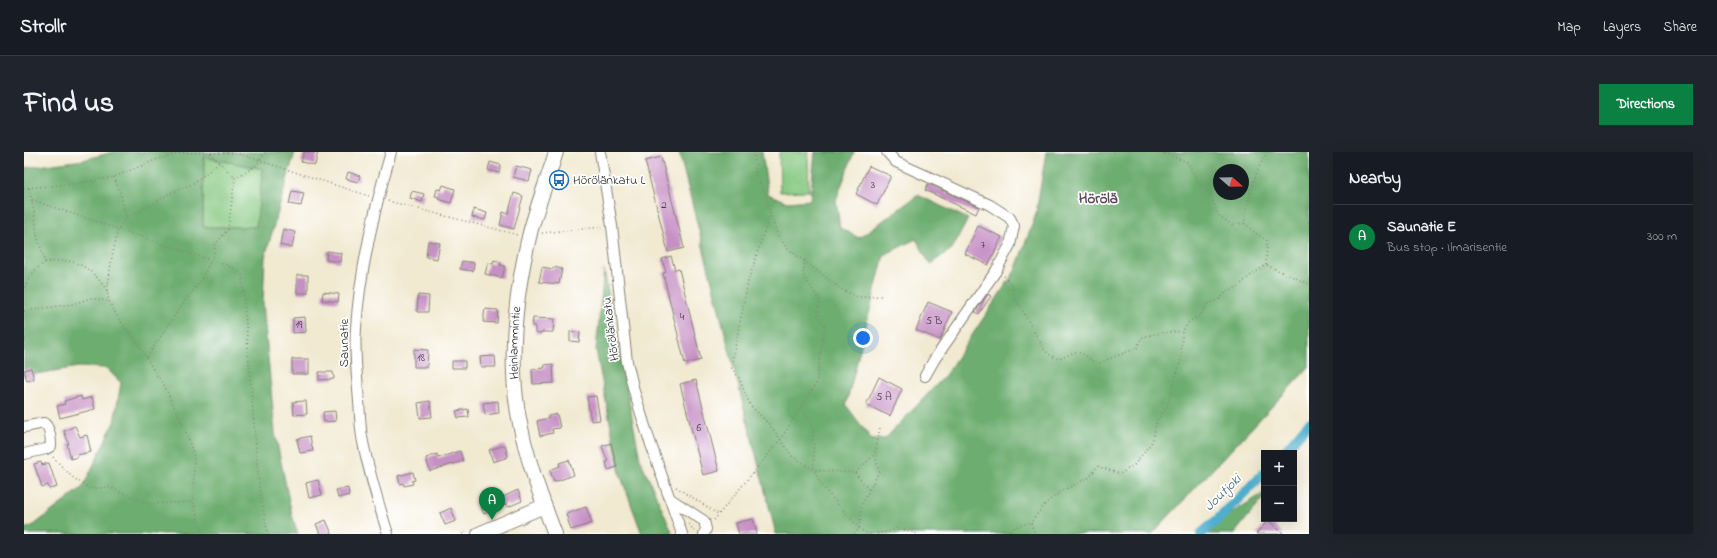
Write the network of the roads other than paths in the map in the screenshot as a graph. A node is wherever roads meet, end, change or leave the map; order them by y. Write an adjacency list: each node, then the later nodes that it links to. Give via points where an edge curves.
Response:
1 (391, 152): 11 (street, Saunatie, via 366,247 356,337 362,436)
2 (556, 152): 9 (street, Heinlammintie, via 528,246 518,300 514,352 519,418)
3 (600, 152): 8 (street, Hörölänkatu, via 612,226 627,362 646,433)
4 (887, 152): 5 (street, via 896,162 990,204 1010,218 1014,226 1010,245 996,271)
5 (925, 376)
6 (24, 427): 7 (street, via 41,423 48,426 51,441 46,449)
7 (24, 454)
8 (669, 498): 10 (street, via 704,521); 14 (street, Hörölänkatu)
9 (544, 506): 12 (street); 13 (street, Heinlammintie)
10 (705, 531)
11 (388, 534)
12 (479, 534)
13 (555, 534)
14 (682, 534)

